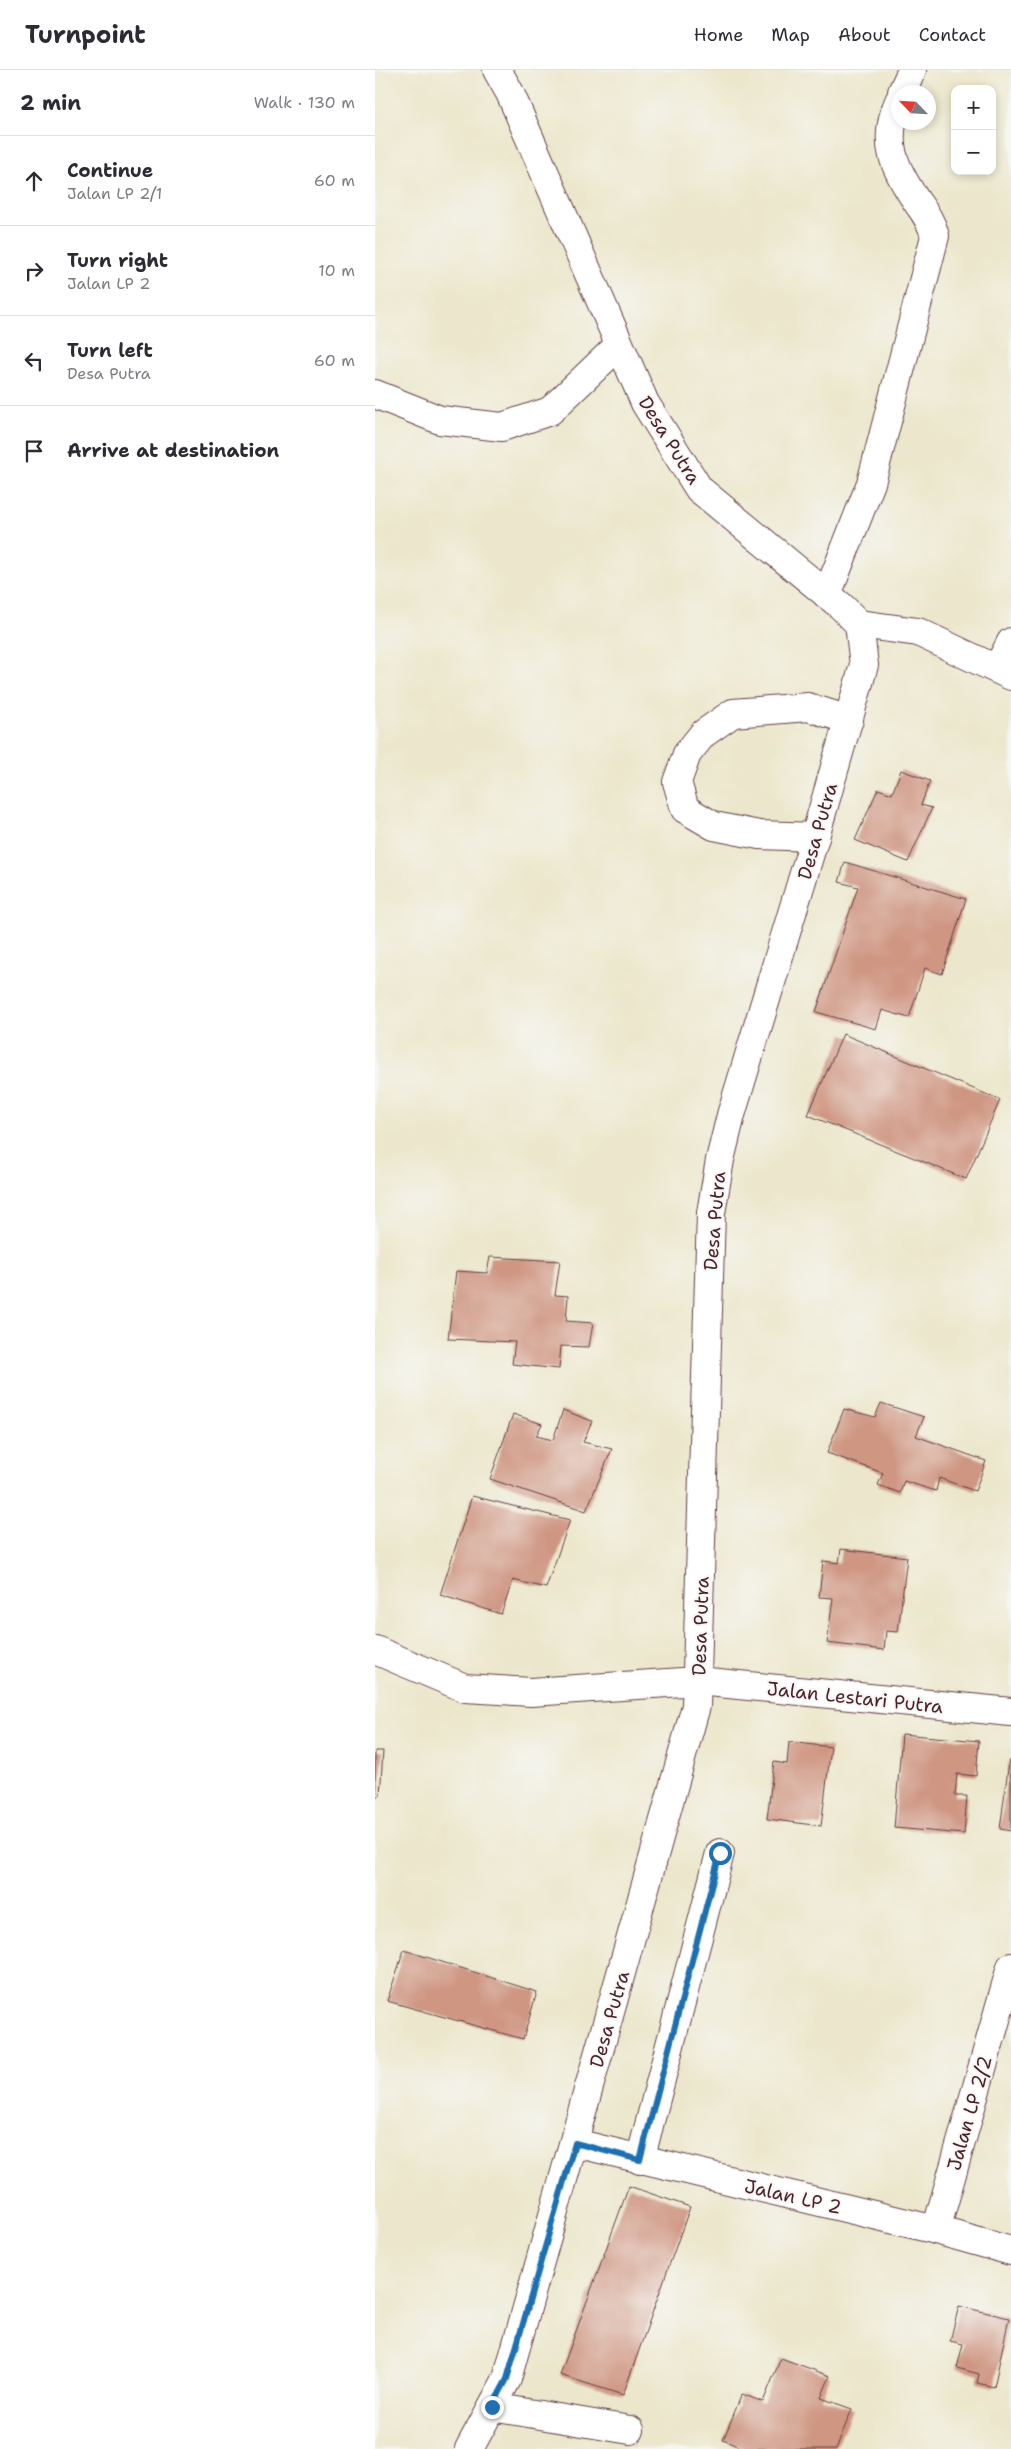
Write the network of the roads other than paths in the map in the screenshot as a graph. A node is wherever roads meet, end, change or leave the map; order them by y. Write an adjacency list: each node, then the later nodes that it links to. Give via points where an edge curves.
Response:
1 (497, 70): 5 (street, Desa Putra, via 510,93)
2 (912, 70): 3 (street)
3 (905, 85)
4 (891, 117): 7 (street, via 890,147 900,176 928,218 935,236 871,483)
5 (619, 345): 6 (street, via 551,411 502,428 440,420); 7 (street, Desa Putra, via 645,403 699,489)
6 (375, 394)
7 (827, 595): 8 (street, Desa Putra)
8 (859, 624): 10 (street, via 918,632); 11 (street, Desa Putra, via 864,665)
9 (1011, 642): 10 (street)
10 (1004, 672)
11 (849, 720): 12 (street, Desa Putra); 12 (street, via 808,707 733,713 703,734 687,754 677,782 685,809 713,826 759,835)
12 (815, 837): 14 (street, Desa Putra, via 731,1115 711,1213)
13 (375, 1650): 14 (street, Jalan Lestari Putra, via 465,1688 531,1692)
14 (698, 1681): 15 (street, Jalan Lestari Putra); 18 (street, Desa Putra, via 696,1706)
15 (1011, 1712)
16 (720, 1853): 19 (street)
17 (1011, 1967): 20 (street, Jalan LP 2/2)
18 (575, 2143): 19 (street, Jalan LP 2); 22 (street, Desa Putra, via 507,2379)
19 (640, 2160): 20 (street, Jalan LP 2)
20 (936, 2230): 21 (street, Jalan LP 2)
21 (1011, 2251)
22 (492, 2407): 23 (street); 24 (street, Desa Putra)
23 (630, 2430)
24 (469, 2449)

